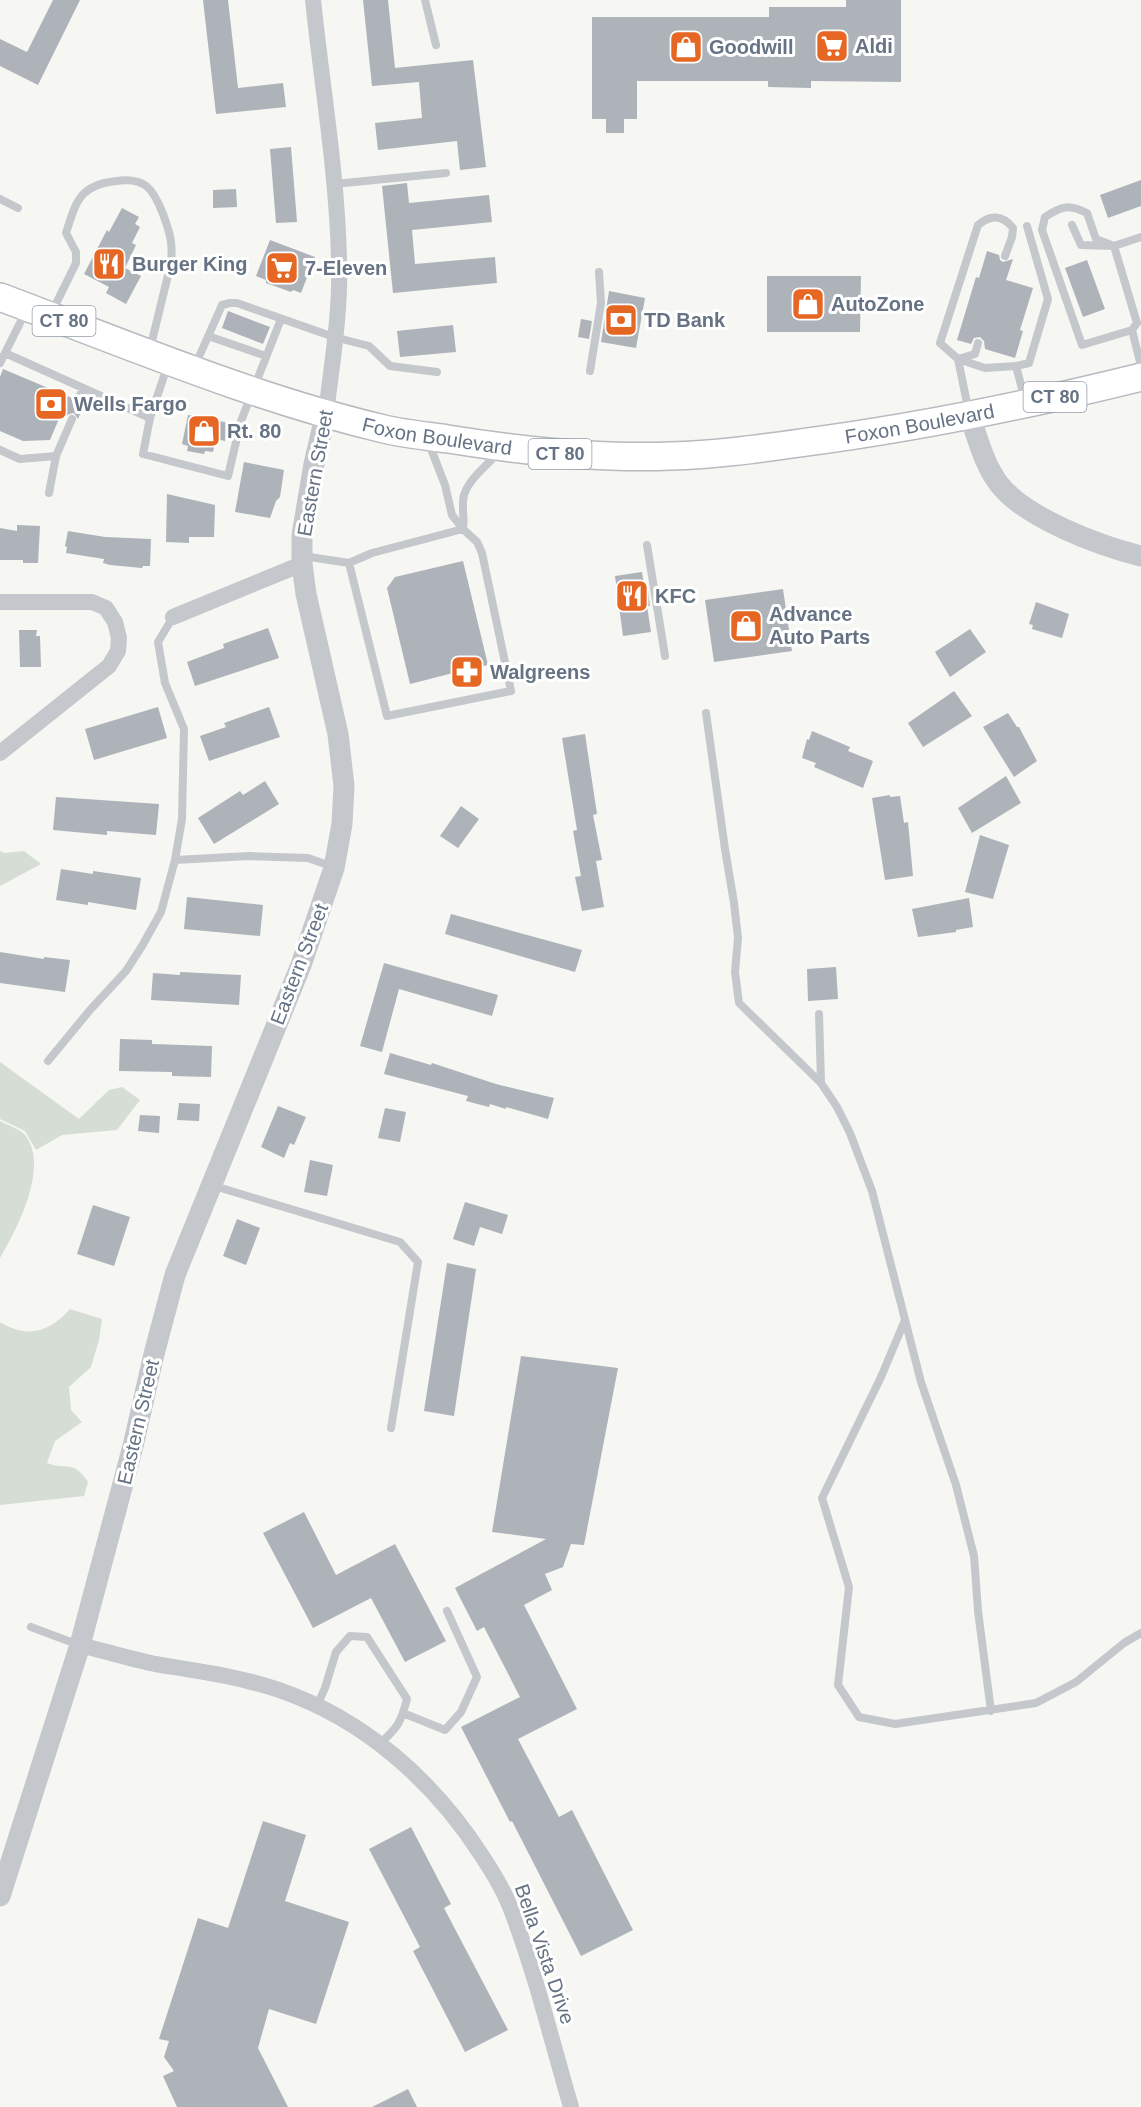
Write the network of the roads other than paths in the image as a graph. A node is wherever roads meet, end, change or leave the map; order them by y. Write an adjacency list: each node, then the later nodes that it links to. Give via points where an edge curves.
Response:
1 (313, 0): 5 (street, Eastern Street)
2 (425, 0): 3 (lane)
3 (436, 45)
4 (446, 173): 5 (lane)
5 (333, 184): 19 (street, Eastern Street, via 339,260)
6 (0, 199): 7 (lane)
7 (18, 208)
8 (1072, 225): 11 (lane, via 1081,245)
9 (1027, 226): 26 (lane, via 1048,299 1029,363)
10 (1141, 237): 11 (lane)
11 (1114, 246): 17 (lane, via 1137,324); 17 (lane, via 1096,238 1087,213 1074,206 1058,208 1045,217 1042,230 1082,345)
12 (1005, 256): 23 (lane, via 1012,228 998,217 987,218 978,225 940,343)
13 (599, 272): 28 (lane, via 601,303)
14 (0, 297): 15 (main road, Foxon Boulevard / CT 80)
15 (39, 312): 21 (lane); 24 (main road, Foxon Boulevard / CT 80); 24 (lane, via 76,263 76,252 66,233 74,208 86,191 98,183 130,179 144,184 155,193 171,235)
16 (281, 319): 18 (lane, via 230,303 222,305); 19 (lane); 22 (lane)
17 (1132, 330): 27 (lane)
18 (208, 336): 22 (lane); 24 (lane)
19 (334, 337): 29 (lane, via 369,346 390,366); 35 (street, Eastern Street)
20 (978, 343): 23 (lane, via 975,354)
21 (5, 353): 25 (lane); 31 (lane)
22 (266, 356): 32 (lane)
23 (958, 359): 26 (lane, via 986,368); 36 (lane)
24 (171, 361): 32 (main road, Foxon Boulevard / CT 80); 38 (lane)
25 (0, 363)
26 (1016, 366): 34 (lane)
27 (1141, 366)
28 (590, 371)
29 (437, 372)
30 (1141, 377): 34 (main road, Foxon Boulevard / CT 80)
31 (83, 388): 33 (lane); 38 (lane)
32 (252, 390): 35 (main road, Foxon Boulevard / CT 80); 38 (lane, via 228,476 143,454)
33 (78, 400)
34 (1026, 404): 36 (main road, Foxon Boulevard / CT 80)
35 (326, 413): 39 (main road, Foxon Boulevard / CT 80); 47 (street, Eastern Street, via 302,535)
36 (970, 417): 40 (main road, Foxon Boulevard / CT 80, via 875,434 723,453 622,456); 46 (street, via 986,461 1000,485 1014,498 1045,520 1077,535)
37 (72, 418): 42 (lane)
38 (150, 418)
39 (426, 435): 40 (main road, Foxon Boulevard / CT 80); 44 (lane, via 452,515)
40 (503, 448): 44 (lane, via 469,484 463,496)
41 (0, 450): 42 (lane, via 20,459)
42 (56, 456): 43 (lane)
43 (49, 493)
44 (463, 529): 48 (lane); 48 (lane, via 482,553 511,691 387,716)
45 (647, 545): 51 (lane)
46 (1141, 556)
47 (303, 560): 48 (lane); 50 (street); 55 (street, Eastern Street, via 306,594 338,734 344,786)
48 (349, 563)
49 (0, 602): 53 (street, via 92,602 106,608 119,638 118,651 110,666)
50 (173, 617): 54 (lane, via 158,642 165,683 184,729 182,808)
51 (665, 656)
52 (706, 712): 58 (lane, via 738,938 735,972 739,1003)
53 (0, 753)
54 (175, 860): 55 (lane, via 308,858); 57 (lane, via 161,912 126,972)
55 (334, 868): 59 (street, Eastern Street, via 301,965)
56 (819, 1014): 58 (lane)
57 (48, 1061)
58 (821, 1083): 60 (lane, via 850,1133 872,1191)
59 (211, 1185): 61 (lane, via 400,1242 417,1262); 65 (street, Eastern Street, via 175,1275)
60 (906, 1320): 67 (lane, via 974,1556); 67 (lane, via 822,1498 849,1587 838,1685 859,1717 895,1724)
61 (391, 1428)
62 (447, 1611): 68 (lane, via 477,1677 461,1712 445,1730)
63 (31, 1627): 65 (lane)
64 (1141, 1633): 67 (lane, via 1076,1682 1036,1703)
65 (80, 1645): 66 (street, Bella Vista Drive, via 153,1664 232,1676); 70 (street, Eastern Street)
66 (317, 1706): 68 (lane, via 336,1652 350,1636 367,1637 407,1699); 69 (street, Bella Vista Drive)
67 (991, 1711)
68 (404, 1713): 69 (lane, via 396,1730)
69 (379, 1744): 71 (street, Bella Vista Drive, via 450,1810 498,1880 512,1911)
70 (0, 1896)
71 (571, 2107)

